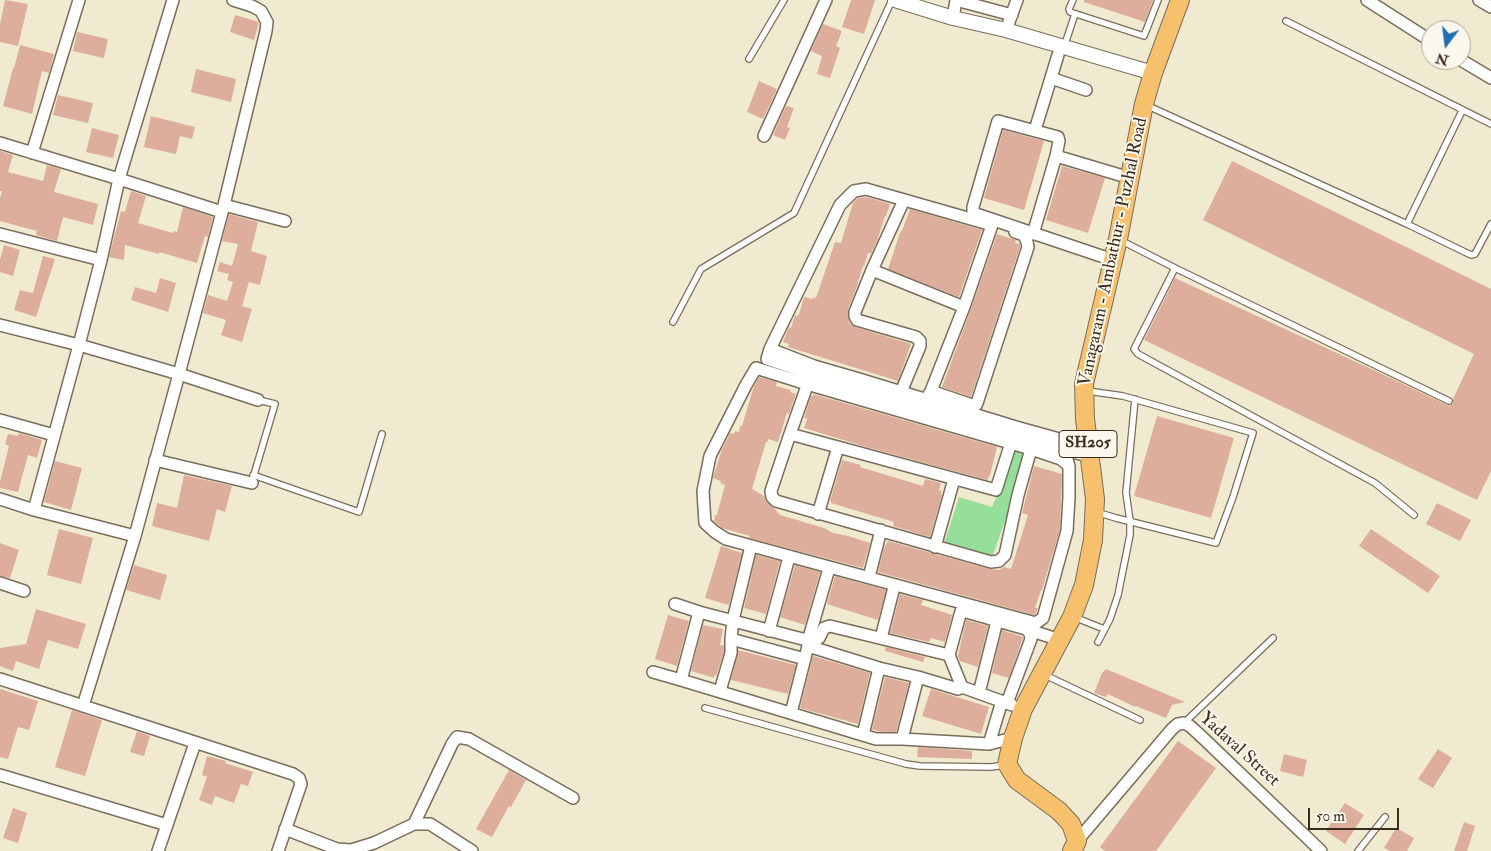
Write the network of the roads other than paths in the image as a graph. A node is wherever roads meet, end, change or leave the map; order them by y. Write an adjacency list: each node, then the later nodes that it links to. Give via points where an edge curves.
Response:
1 (79, 0): 33 (street)
2 (173, 0): 36 (street)
3 (232, 0): 38 (street, via 261,11 267,22)
4 (784, 0): 21 (lane)
5 (826, 0): 31 (street)
6 (894, 0): 16 (street); 51 (lane, via 794,214 702,269)
7 (1017, 0): 15 (street)
8 (1073, 0): 14 (lane, via 1069,9)
9 (1158, 0): 14 (lane, via 1144,36)
10 (1180, 0): 23 (main road, Vanagaram - Ambathur - Puzhal Road / SH205)
11 (1367, 0): 19 (street)
12 (1479, 0): 13 (street)
13 (1491, 7)
14 (1075, 14): 20 (lane)
15 (1012, 15): 16 (street, via 956,0); 18 (street)
16 (953, 18): 18 (street)
17 (1286, 21): 28 (lane)
18 (1006, 30): 20 (street)
19 (1421, 35)
20 (1061, 51): 23 (street); 24 (street)
21 (749, 59)
22 (1471, 66): 25 (street)
23 (1153, 73): 27 (main road, Vanagaram - Ambathur - Puzhal Road / SH205)
24 (1051, 78): 26 (street); 30 (street)
25 (1491, 78)
26 (1086, 90)
27 (1144, 104): 35 (main road, Vanagaram - Ambathur - Puzhal Road / SH205); 40 (lane)
28 (1462, 111): 29 (lane); 40 (lane)
29 (1491, 124)
30 (1034, 130): 34 (street, via 1058,137); 44 (street, via 999,120 996,122 973,211)
31 (764, 136)
32 (0, 144): 33 (street)
33 (32, 153): 36 (street)
34 (1056, 156): 35 (street); 44 (street)
35 (1130, 178): 45 (main road, Vanagaram - Ambathur - Puzhal Road / SH205)
36 (119, 179): 38 (street); 46 (street)
37 (904, 200): 42 (street); 49 (street); 54 (street, via 866,189 854,191 840,206)
38 (223, 208): 39 (street); 55 (street)
39 (285, 221)
40 (1407, 224): 41 (lane, via 1474,255)
41 (1491, 224)
42 (992, 225): 50 (street); 61 (street, via 1024,235 1028,247 977,403)
43 (0, 234): 46 (street)
44 (1033, 234): 47 (street)
45 (1118, 239): 47 (main road, Vanagaram - Ambathur - Puzhal Road / SH205); 48 (lane)
46 (101, 260): 53 (street)
47 (1113, 260): 57 (main road, Vanagaram - Ambathur - Puzhal Road / SH205)
48 (1174, 268): 62 (lane); 80 (lane, via 1134,348 1138,354 1375,482)
49 (872, 270): 50 (street); 58 (street, via 855,312 857,320 919,339 920,346)
50 (964, 306): 61 (street)
51 (673, 322)
52 (0, 325): 53 (street)
53 (79, 345): 55 (street); 66 (street)
54 (772, 346): 56 (street, via 767,359); 58 (street)
55 (179, 374): 60 (street); 72 (street)
56 (811, 375): 58 (street); 65 (street); 67 (street); 89 (street, via 756,368 710,456 703,491 705,523 726,539)
57 (1084, 390): 59 (lane); 71 (main road, Vanagaram - Ambathur - Puzhal Road / SH205)
58 (901, 393): 61 (street)
59 (1135, 399): 81 (lane, via 1126,493); 81 (lane, via 1253,433 1216,543)
60 (258, 400): 74 (lane, via 274,404)
61 (929, 400): 67 (street)
62 (1449, 401)
63 (0, 420): 66 (street)
64 (382, 434): 74 (lane, via 359,512)
65 (790, 434): 70 (street); 79 (street, via 771,491 772,497)
66 (54, 435): 77 (street)
67 (1014, 435): 68 (street); 68 (street); 75 (street, via 996,490)
68 (1035, 441): 69 (street); 73 (street); 85 (street, via 1003,558 991,562)
69 (1066, 446): 71 (street); 73 (street)
70 (838, 447): 75 (street); 79 (street)
71 (1089, 452): 78 (main road, Vanagaram - Ambathur - Puzhal Road / SH205)
72 (155, 460): 74 (street); 83 (street)
73 (1069, 466): 89 (street, via 1067,531 1043,618 1039,622)
74 (252, 479)
75 (954, 479): 85 (street)
76 (0, 499): 77 (street)
77 (34, 510): 83 (street)
78 (1094, 511): 81 (lane); 96 (main road, Vanagaram - Ambathur - Puzhal Road / SH205, via 1084,585)
79 (818, 514): 82 (street)
80 (1414, 515)
81 (1130, 521): 100 (lane, via 1118,592)
82 (881, 530): 85 (street); 89 (street)
83 (134, 536): 120 (street)
84 (717, 542): 86 (street)
85 (935, 547)
86 (750, 550): 87 (street); 97 (street)
87 (788, 561): 88 (street); 101 (street)
88 (828, 572): 92 (street); 106 (street)
89 (869, 577)
90 (0, 583): 91 (street)
91 (24, 591)
92 (893, 591): 94 (street); 102 (street)
93 (674, 604): 95 (street)
94 (961, 611): 98 (street); 108 (street)
95 (699, 612): 97 (street); 115 (street)
96 (1072, 617): 100 (lane); 105 (main road, Vanagaram - Ambathur - Puzhal Road / SH205)
97 (733, 620): 101 (street); 104 (street)
98 (997, 621): 99 (street); 118 (street)
99 (1026, 629): 105 (street); 119 (street, via 1031,640)
100 (1104, 629): 107 (lane)
101 (769, 631): 106 (street)
102 (881, 638): 106 (street, via 830,626 824,628 817,641); 108 (street)
103 (1273, 638): 124 (lane)
104 (730, 639): 109 (street); 117 (street, via 732,653)
105 (1060, 640): 112 (main road, Vanagaram - Ambathur - Puzhal Road / SH205)
106 (808, 641)
107 (1098, 642)
108 (949, 655): 116 (street)
109 (805, 659): 110 (street, via 808,646); 122 (street)
110 (879, 668): 113 (street); 125 (street)
111 (653, 672): 115 (street)
112 (1042, 674): 119 (main road, Vanagaram - Ambathur - Puzhal Road / SH205); 123 (lane)
113 (918, 677): 116 (street, via 958,689); 127 (street)
114 (0, 679): 120 (street)
115 (681, 680): 117 (street)
116 (962, 687): 118 (street)
117 (720, 691): 122 (street)
118 (979, 693): 119 (street)
119 (1011, 704): 126 (main road, Vanagaram - Ambathur - Puzhal Road / SH205); 129 (street)
120 (83, 706): 128 (street)
121 (705, 708): 130 (lane, via 906,764 991,767)
122 (791, 713): 125 (street)
123 (1140, 720)
124 (1184, 723): 137 (street, Yadaval Street, via 1172,729); 141 (street, Yadaval Street)
125 (863, 735): 127 (street, via 876,739)
126 (1013, 738): 129 (street); 130 (main road, Vanagaram - Ambathur - Puzhal Road / SH205)
127 (902, 739): 129 (street)
128 (195, 742): 135 (street); 136 (street, via 299,778 301,784)
129 (989, 744)
130 (1007, 764): 137 (main road, via 1017,780 1071,824)
131 (0, 775): 135 (street)
132 (573, 798): 134 (street, via 469,739 457,737)
133 (1385, 817): 142 (lane)
134 (414, 824): 136 (street, via 351,850); 140 (street, via 430,824)
135 (167, 825): 138 (street)
136 (285, 829): 139 (street)
137 (1074, 846)
138 (158, 851)
139 (278, 851)
140 (472, 851)
141 (1321, 851)
142 (1358, 851)

